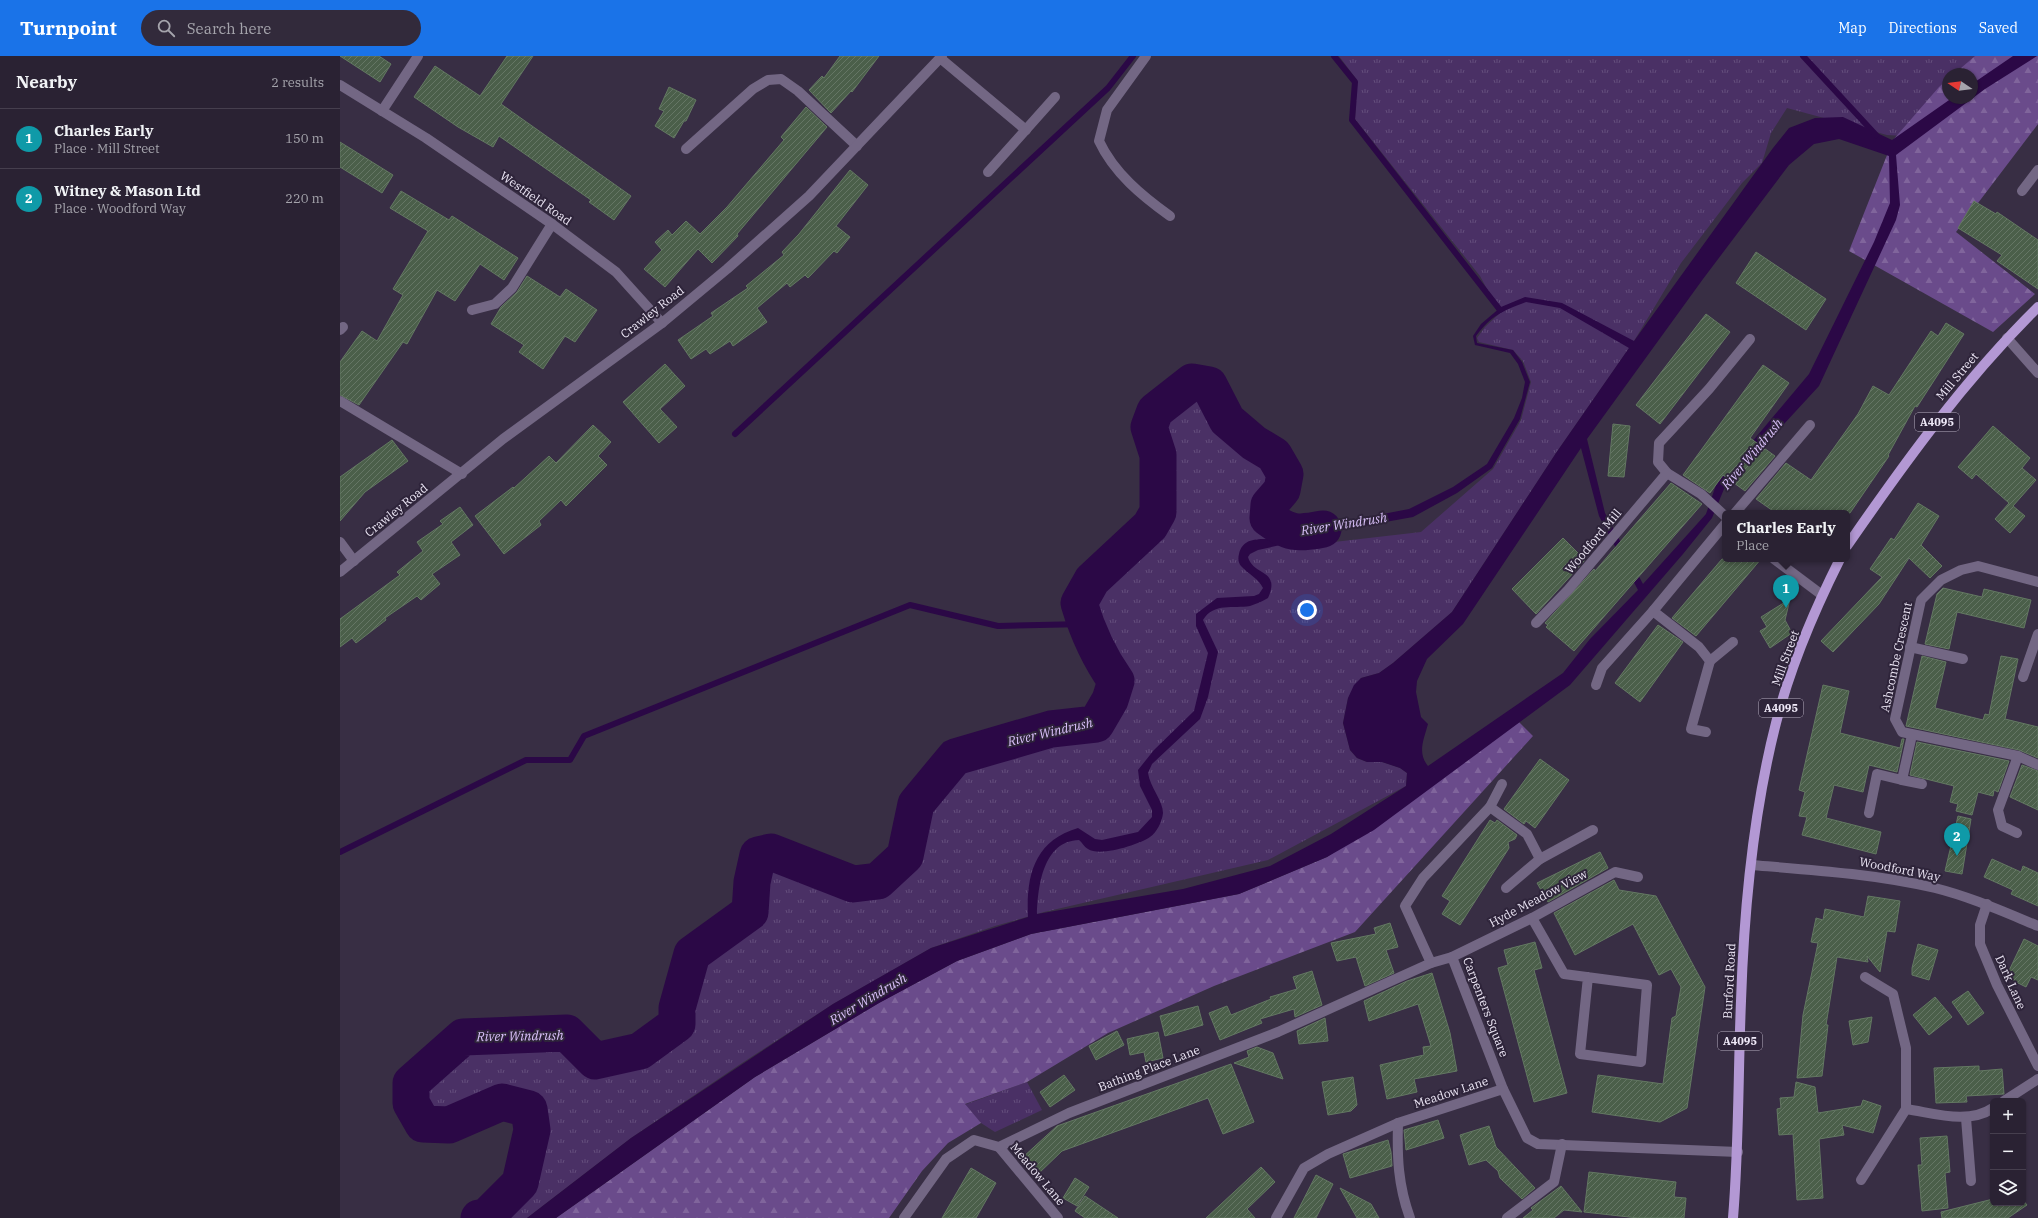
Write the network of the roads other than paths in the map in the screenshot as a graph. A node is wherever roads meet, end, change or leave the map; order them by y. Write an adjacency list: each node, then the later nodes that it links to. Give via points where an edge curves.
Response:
1 (418, 56): 6 (street)
2 (1146, 56): 13 (street, via 1107,110 1099,141 1106,157 1142,197)
3 (941, 57): 7 (street); 8 (street, Crawley Road)
4 (340, 85): 6 (street, Westfield Road)
5 (1055, 97): 7 (street)
6 (382, 111): 14 (street, Westfield Road)
7 (1026, 130): 11 (street)
8 (857, 146): 9 (street, via 798,91 780,79 768,80 753,89); 17 (street, Crawley Road, via 809,196)
9 (686, 149)
10 (2038, 170): 12 (street)
11 (988, 172)
12 (2022, 191)
13 (1170, 216)
14 (552, 224): 16 (street, via 512,288 496,304); 17 (street, Westfield Road, via 616,272)
15 (2038, 307): 18 (main road, Mill Street / A4095)
16 (472, 310)
17 (662, 323): 24 (street, Crawley Road, via 544,408)
18 (2007, 338): 20 (street); 29 (main road, Mill Street / A4095, via 1953,400 1898,472)
19 (1750, 339): 23 (street, via 1709,389 1659,443 1658,462)
20 (2038, 374)
21 (340, 401): 24 (street)
22 (1810, 425): 25 (street)
23 (1667, 473): 26 (street, via 1702,494); 37 (street, Woodford Mill, via 1568,590)
24 (462, 474): 30 (street, Crawley Road)
25 (1738, 510)
26 (1722, 513)
27 (1722, 528): 36 (street)
28 (340, 542): 30 (street)
29 (1850, 542)
30 (354, 561): 33 (street, Crawley Road)
31 (1778, 562): 35 (street)
32 (1838, 562): 35 (main road, Mill Street / A4095)
33 (340, 572)
34 (2038, 582): 40 (street, Ashcombe Crescent, via 1978,566 1961,570 1941,580 1921,600)
35 (1822, 595): 57 (main road, Mill Street / A4095, via 1776,722 1757,811)
36 (1653, 611): 42 (street, via 1699,647); 44 (street, via 1602,668)
37 (1536, 623)
38 (2038, 634): 43 (street)
39 (1733, 642): 42 (street)
40 (1910, 647): 41 (street); 46 (street, Ashcombe Crescent, via 1895,719 1902,732)
41 (1963, 659)
42 (1710, 660): 45 (street, via 1691,729)
43 (2023, 677)
44 (1596, 685)
45 (1706, 732)
46 (1912, 735): 47 (street, Ashcombe Crescent); 49 (street)
47 (2018, 756): 48 (street, Ashcombe Crescent); 55 (street, via 1998,810 2002,826)
48 (2038, 765)
49 (1902, 780): 51 (street); 53 (street, via 1877,774)
50 (1502, 784): 52 (street)
51 (1922, 784)
52 (1490, 807): 56 (street, via 1527,834); 64 (street, via 1423,878 1405,906)
53 (1869, 812)
54 (1593, 830): 56 (street)
55 (2017, 833)
56 (1540, 859): 59 (street)
57 (1751, 865): 60 (street, Woodford Way, via 1843,872 1897,880 1936,888); 77 (main road, Burford Road / A4095, via 1740,1002)
58 (1638, 877): 61 (street, Hyde Meadow View, via 1615,872)
59 (1506, 888)
60 (1987, 904): 62 (street, Woodford Way); 67 (street, Dark Lane, via 1980,925 1980,944 1997,985)
61 (1532, 918): 63 (street, Hyde Meadow View); 65 (street, via 1564,974)
62 (2038, 926)
63 (1452, 957): 64 (street, Carpenters Square); 69 (street, Carpenters Square)
64 (1431, 963): 76 (street, Bathing Place Lane, via 1278,1032 1069,1113)
65 (1588, 977): 65 (street, via 1647,985 1641,1062 1580,1054)
66 (1866, 977): 71 (street, via 1892,994 1906,1048)
67 (2038, 1066)
68 (2038, 1079): 70 (street)
69 (1503, 1088): 74 (street, Meadow Lane); 75 (street, Meadow Lane, via 1526,1138 1538,1144)
70 (2009, 1098)
71 (1906, 1109): 73 (street); 78 (street)
72 (1990, 1110): 73 (street)
73 (1966, 1118): 79 (street)
74 (1398, 1123): 82 (street, Meadow Lane, via 1328,1154 1304,1168); 83 (street, via 1397,1158 1402,1195)
75 (1562, 1144): 77 (street, Meadow Lane); 84 (street, via 1554,1182)
76 (999, 1146): 80 (street, via 974,1140 946,1159); 81 (street, Meadow Lane)
77 (1738, 1152): 85 (main road, Burford Road / A4095)
78 (1861, 1180)
79 (1971, 1181)
80 (904, 1218)
81 (1058, 1218)
82 (1276, 1218)
83 (1410, 1218)
84 (1507, 1218)
85 (1733, 1218)

